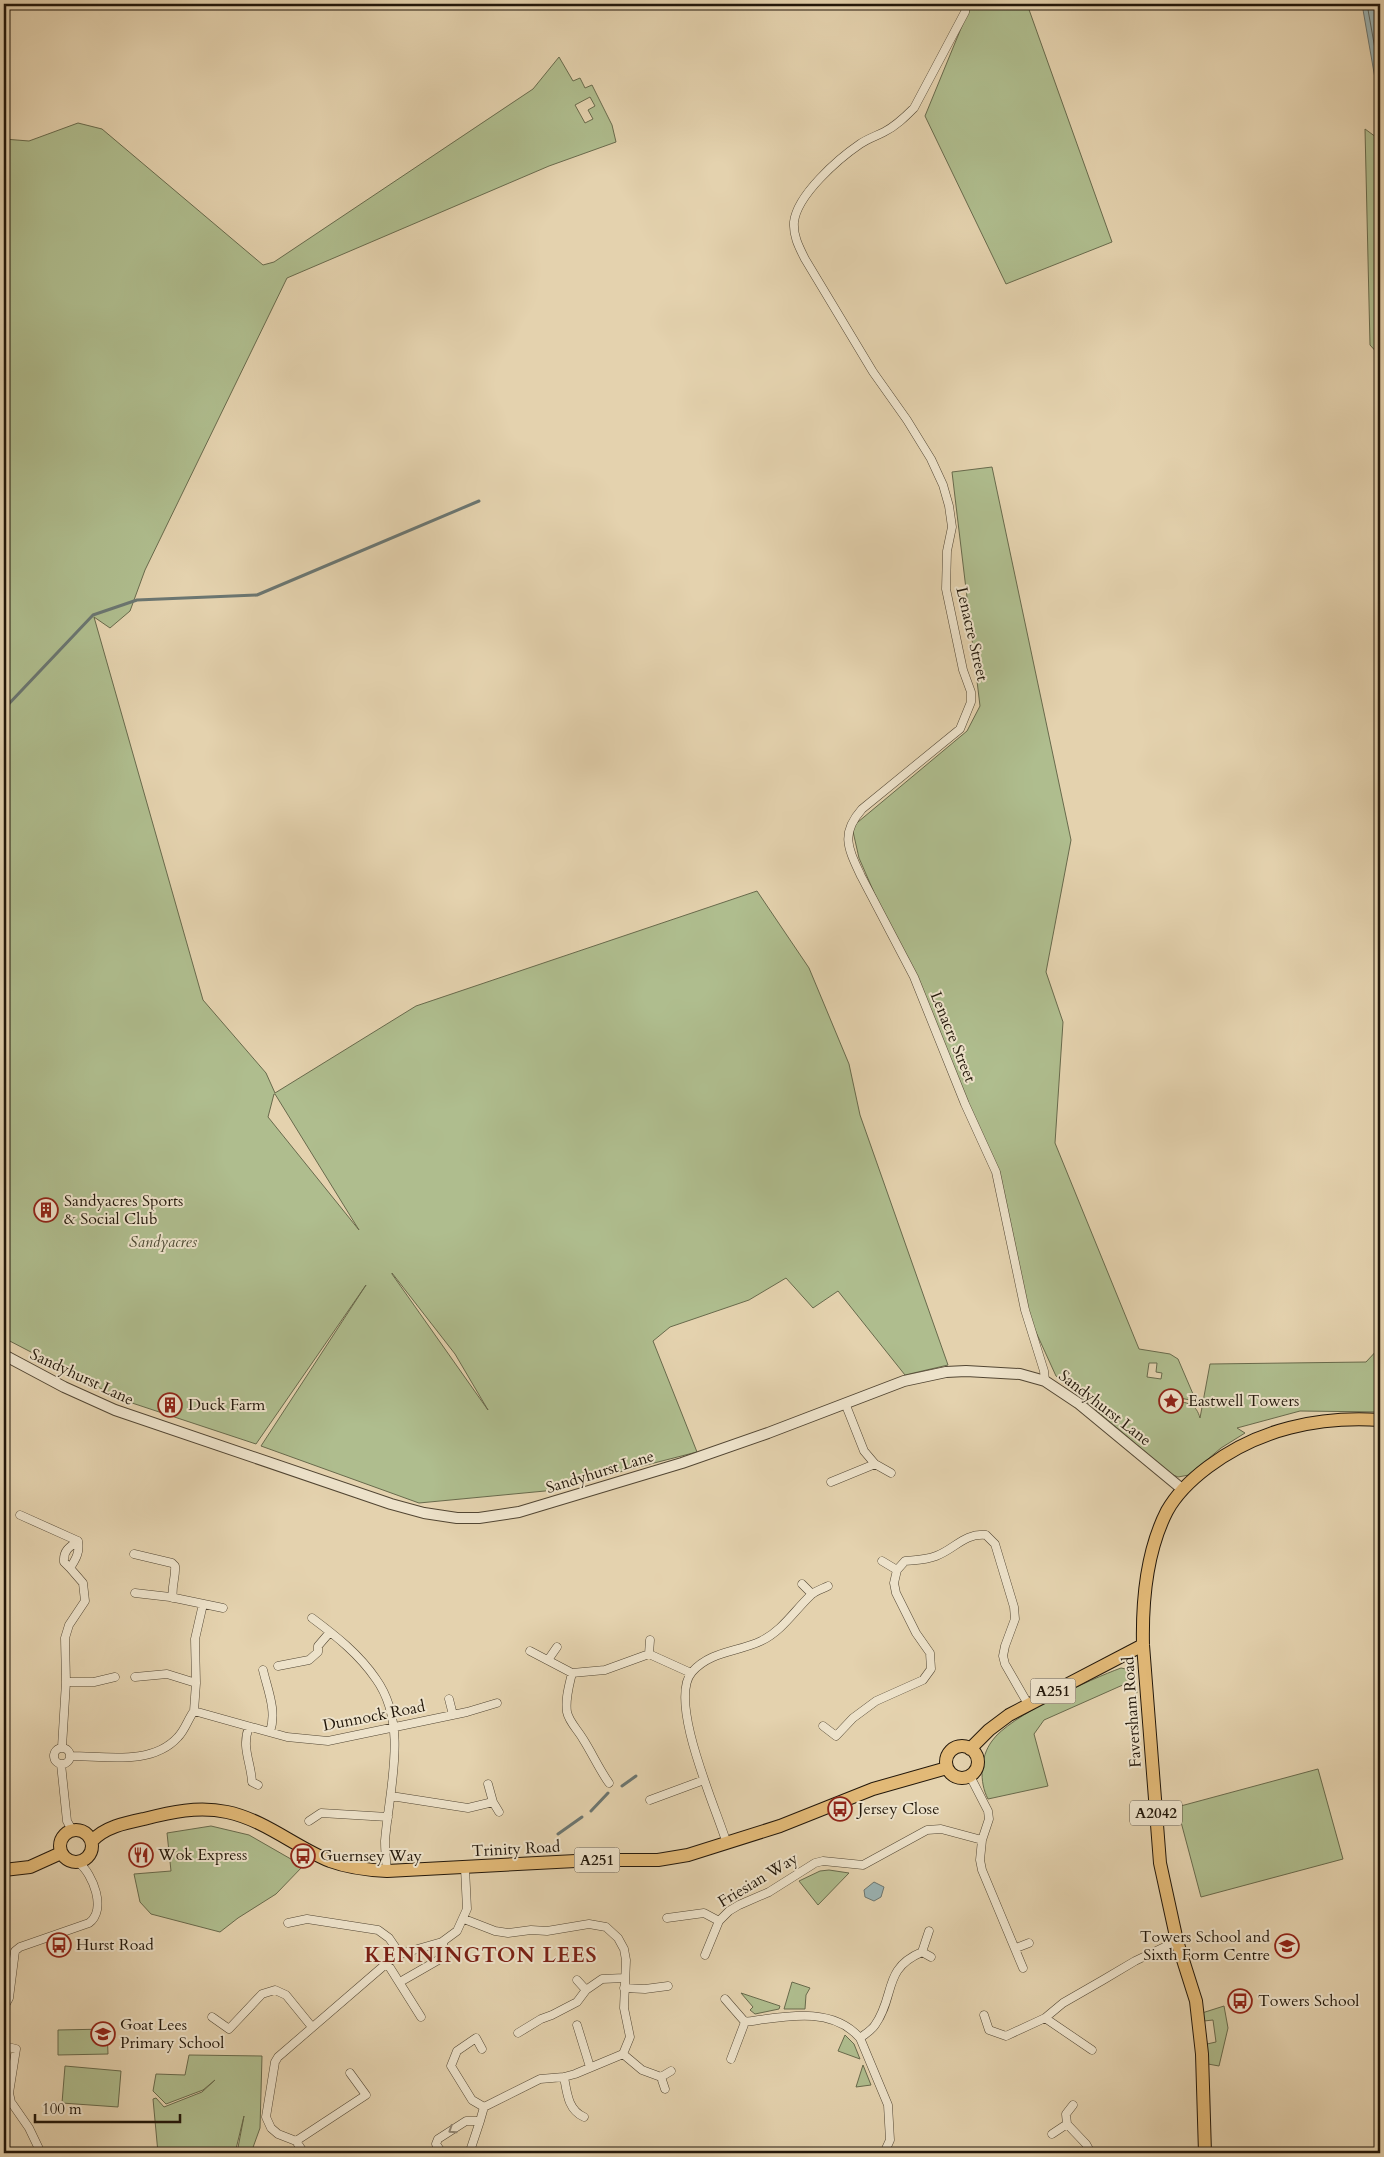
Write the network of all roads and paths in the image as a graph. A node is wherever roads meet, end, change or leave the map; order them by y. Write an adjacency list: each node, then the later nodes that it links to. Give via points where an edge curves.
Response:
1 (966, 4): 3 (street, Lenacre Street, via 965,12 914,108 904,119 861,143 829,168 797,210 794,232 805,258 873,372 931,460 949,506 952,527 947,551 946,589 971,702 960,728 862,809 848,828 848,839 861,876 914,977 996,1172)
2 (4, 1355): 4 (street, Sandyhurst Lane, via 71,1391 115,1410 407,1509 457,1518 519,1512 566,1499 682,1463)
3 (1045, 1381): 4 (street, Sandyhurst Lane, via 1001,1372 946,1372 904,1381); 9 (street, Sandyhurst Lane, via 1078,1403)
4 (845, 1403): 6 (street, via 864,1452)
5 (1380, 1420): 9 (main road, Faversham Road, via 1316,1422 1261,1436 1217,1460)
6 (875, 1464): 7 (street); 8 (street)
7 (891, 1473)
8 (831, 1482)
9 (1182, 1489): 26 (main road, Faversham Road, via 1167,1511 1155,1540 1144,1603)
10 (20, 1515): 11 (street)
11 (78, 1541): 14 (street, via 77,1558); 14 (street, via 64,1554 64,1562)
12 (134, 1554): 20 (street, via 177,1567)
13 (882, 1561): 15 (street)
14 (70, 1568): 37 (street, via 82,1583 85,1601 69,1625 65,1638)
15 (897, 1570): 41 (street, via 906,1561 938,1556 970,1535 986,1534 991,1538 1015,1619 1003,1656); 45 (street, via 896,1593 930,1653 929,1673 923,1680 876,1702 852,1718 836,1736)
16 (802, 1584): 19 (street)
17 (828, 1586): 19 (street)
18 (134, 1593): 20 (street)
19 (812, 1594): 34 (street, via 782,1627 761,1641 713,1657)
20 (173, 1598): 21 (street)
21 (202, 1604): 22 (street); 38 (street, via 195,1639)
22 (223, 1608)
23 (312, 1618): 24 (street)
24 (330, 1632): 31 (street, via 309,1660); 46 (street, via 360,1658 378,1680)
25 (650, 1640): 29 (street)
26 (1143, 1645): 41 (main road, A251); 78 (main road, Faversham Road / A2042, via 1160,1863)
27 (557, 1647): 30 (street)
28 (530, 1651): 30 (street)
29 (649, 1654): 33 (street, via 605,1670); 34 (street)
30 (548, 1660): 33 (street)
31 (278, 1666)
32 (263, 1670): 47 (street, via 274,1713)
33 (572, 1673): 55 (street, via 567,1695 570,1721)
34 (691, 1673): 54 (street, via 684,1698)
35 (115, 1677): 37 (street, via 94,1682)
36 (135, 1677): 38 (street, via 167,1674)
37 (66, 1682): 48 (street)
38 (196, 1683): 42 (street)
39 (449, 1699): 43 (street)
40 (497, 1703): 43 (street, Dunnock Road)
41 (1028, 1704): 49 (main road, A251, via 989,1730)
42 (194, 1711): 44 (street, Dunnock Road); 50 (street, via 179,1736 158,1752 142,1756)
43 (453, 1715): 46 (street, Dunnock Road)
44 (249, 1726): 47 (street, Dunnock Road); 57 (street, via 244,1741 252,1782)
45 (823, 1726)
46 (393, 1728): 47 (street, Dunnock Road, via 328,1741 305,1740); 58 (street)
47 (270, 1732)
48 (62, 1747): 50 (street); 51 (street, via 54,1753)
49 (970, 1749): 52 (main road, A251, via 961,1746 952,1750 947,1758); 53 (main road, via 978,1762)
50 (71, 1756): 51 (street, via 68,1762)
51 (60, 1764): 64 (street, via 67,1821)
52 (947, 1768): 53 (main road, via 957,1777); 67 (main road, Trinity Road / A251, via 872,1789)
53 (970, 1776): 65 (street, via 988,1811 989,1819)
54 (704, 1780): 59 (street); 67 (street)
55 (609, 1783)
56 (488, 1784): 60 (street)
57 (258, 1785)
58 (390, 1796): 60 (street, via 468,1808); 62 (street)
59 (650, 1800)
60 (493, 1802): 61 (street)
61 (499, 1812)
62 (388, 1817): 63 (street, via 321,1813); 72 (street, via 385,1843)
63 (309, 1820)
64 (72, 1830): 66 (main road, via 82,1831); 68 (main road, via 61,1839)
65 (982, 1840): 75 (street, Friesian Way, via 941,1829 928,1830 862,1865 815,1863 769,1892 739,1905); 81 (street, via 982,1870)
66 (92, 1841): 69 (main road, Trinity Road, via 90,1855); 72 (main road, Trinity Road / A251, via 101,1831 168,1813 192,1809 225,1812 256,1822 349,1868)
67 (727, 1844): 70 (main road, Trinity Road / A251, via 658,1860 595,1860)
68 (61, 1853): 69 (main road, via 68,1861); 71 (main road, via 30,1867)
69 (79, 1863): 95 (street, via 87,1869 98,1903 96,1915 89,1922 15,1951)
70 (465, 1868): 72 (main road, Trinity Road / A251); 74 (street, via 467,1901)
71 (4, 1870)
72 (387, 1871)
73 (667, 1918): 75 (street, Friesian Way, via 704,1912)
74 (464, 1919): 79 (street, via 457,1931); 88 (street, via 508,1933 589,1924 606,1927 624,1949)
75 (719, 1921): 84 (street, Friesian Way)
76 (288, 1923): 83 (street, via 307,1918 378,1930 389,1938)
77 (928, 1931): 82 (street)
78 (1177, 1941): 99 (street, via 1095,1984); 131 (main road, Faversham Road / A2042, via 1196,2002 1202,2054)
79 (442, 1942): 83 (street); 90 (street, via 447,1955)
80 (1029, 1943): 81 (street)
81 (1016, 1948): 87 (street)
82 (922, 1952): 85 (street); 104 (street, via 912,1956 896,1971 881,2015)
83 (400, 1954): 86 (street)
84 (705, 1955)
85 (931, 1957)
86 (387, 1963): 90 (street); 102 (street)
87 (1023, 1968)
88 (624, 1978): 92 (street); 93 (street, via 602,1979)
89 (577, 1980): 93 (street)
90 (400, 1982): 98 (street)
91 (668, 1986): 92 (street)
92 (624, 1988): 108 (street, via 630,2037)
93 (586, 1990): 103 (street, via 577,2002)
94 (725, 1999): 100 (street)
95 (4, 2007)
96 (984, 2015): 99 (street, via 989,2030 1006,2036)
97 (212, 2017): 102 (street, via 229,2029 262,1994 275,1990 286,1995)
98 (421, 2017)
99 (1046, 2018): 107 (street)
100 (745, 2022): 104 (street, via 780,2016 833,2019 852,2029); 109 (street)
101 (577, 2024): 112 (street)
102 (312, 2027): 124 (street, via 278,2057 266,2117 278,2134)
103 (518, 2033)
104 (860, 2038): 129 (street, via 888,2105 890,2140)
105 (4, 2046): 111 (street, via 16,2049)
106 (482, 2049): 119 (street, via 476,2038 457,2051 451,2066 472,2100)
107 (1092, 2050)
108 (623, 2054): 112 (street); 116 (street, via 642,2070)
109 (731, 2060)
110 (4, 2064): 111 (street)
111 (13, 2066): 125 (street, via 11,2102 29,2128)
112 (590, 2067): 115 (street)
113 (671, 2071): 116 (street)
114 (350, 2073): 124 (street, via 366,2095)
115 (564, 2077): 119 (street, via 540,2078); 120 (street, via 568,2101 576,2114)
116 (661, 2077): 117 (street)
117 (665, 2089)
118 (1073, 2105): 122 (street, via 1066,2114)
119 (484, 2107): 121 (street)
120 (584, 2117)
121 (480, 2121): 127 (street, one-way to 127, via 466,2121 438,2139 436,2144); 128 (street)
122 (1067, 2124): 123 (street); 130 (street)
123 (1052, 2134)
124 (296, 2140): 126 (street)
125 (40, 2153)
126 (304, 2153)
127 (442, 2153)
128 (467, 2153)
129 (884, 2153)
130 (1091, 2153)
131 (1205, 2153)

